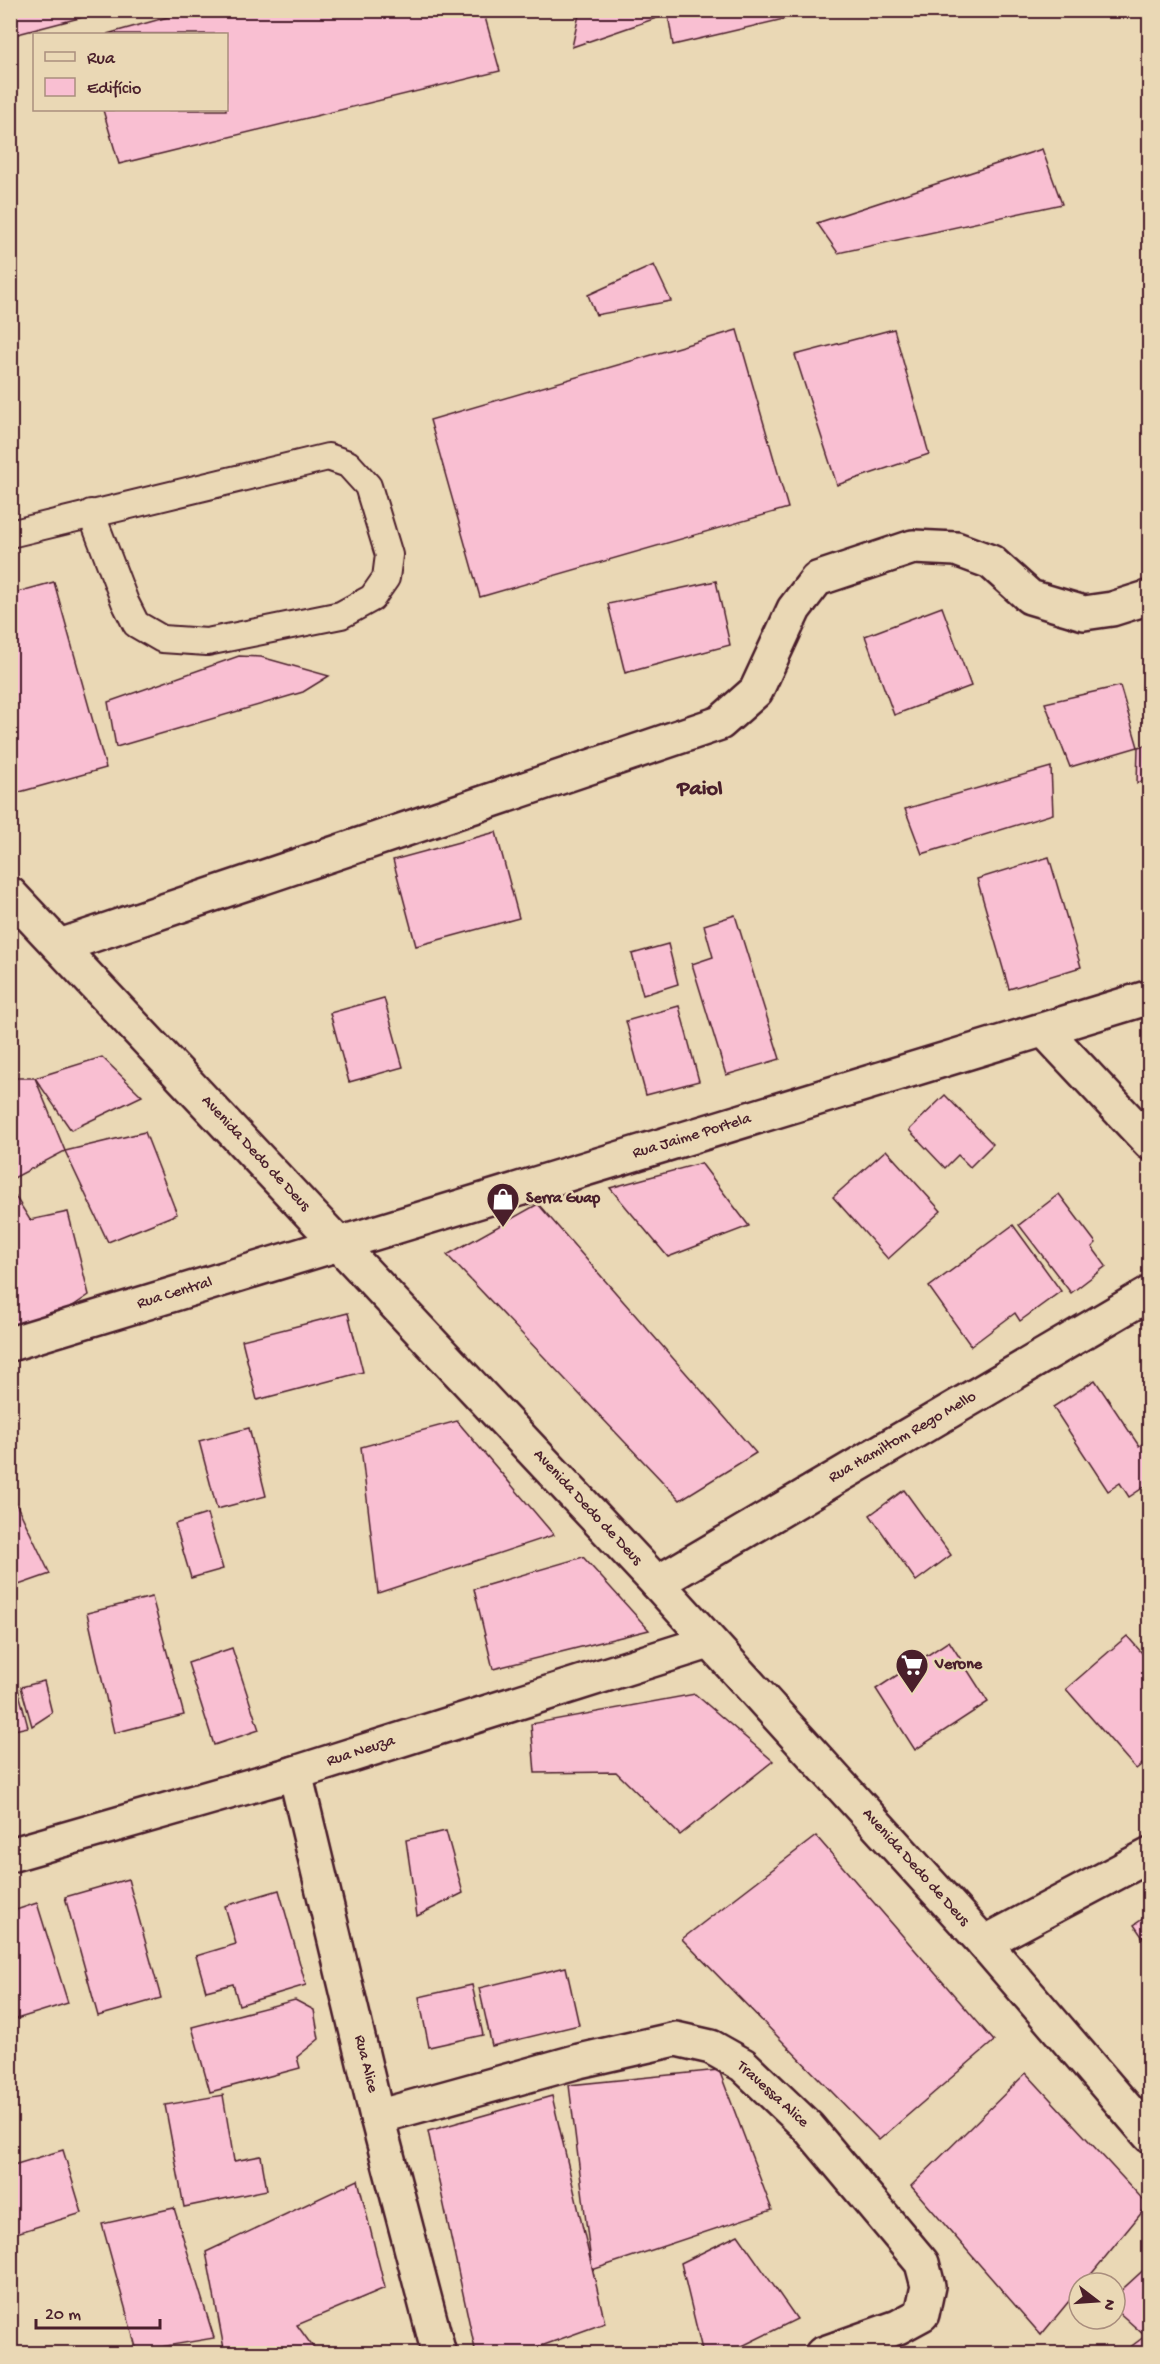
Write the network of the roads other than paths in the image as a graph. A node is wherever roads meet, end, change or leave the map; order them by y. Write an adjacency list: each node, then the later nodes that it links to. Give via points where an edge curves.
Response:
1 (91, 513): 1 (lane, via 328,457 348,464 368,486 389,555 386,578 372,598 341,615 207,642 162,639 136,624); 2 (lane)
2 (10, 534)
3 (1149, 597): 5 (street, via 1084,613 1059,607 1030,597 991,562 956,549 913,547 849,566 817,579 794,609 756,691 720,723)
4 (10, 894): 5 (street, Avenida Dedo de Deus)
5 (60, 946): 9 (street, Avenida Dedo de Deus)
6 (1149, 997): 7 (street, Rua Jaime Portela)
7 (1044, 1030): 8 (street); 9 (street, Rua Jaime Portela)
8 (1149, 1143)
9 (339, 1245): 11 (street, Rua Central); 12 (street, Avenida Dedo de Deus)
10 (1149, 1293): 12 (street, Rua Hamiltom Rego Mello)
11 (10, 1344)
12 (657, 1583): 13 (street, Avenida Dedo de Deus)
13 (709, 1642): 14 (street, Rua Neuza); 17 (street, Avenida Dedo de Deus)
14 (295, 1773): 15 (street, Rua Neuza); 18 (street, Rua Alice)
15 (10, 1855)
16 (1149, 1855): 17 (street)
17 (984, 1943): 19 (street, Avenida Dedo de Deus)
18 (377, 2117): 20 (street, Rua Alice); 21 (street, Travessa Alice, via 579,2061 676,2039 711,2047 743,2065 808,2127 922,2263 928,2286 922,2314 898,2327)
19 (1149, 2136)
20 (439, 2354)
21 (822, 2354)

